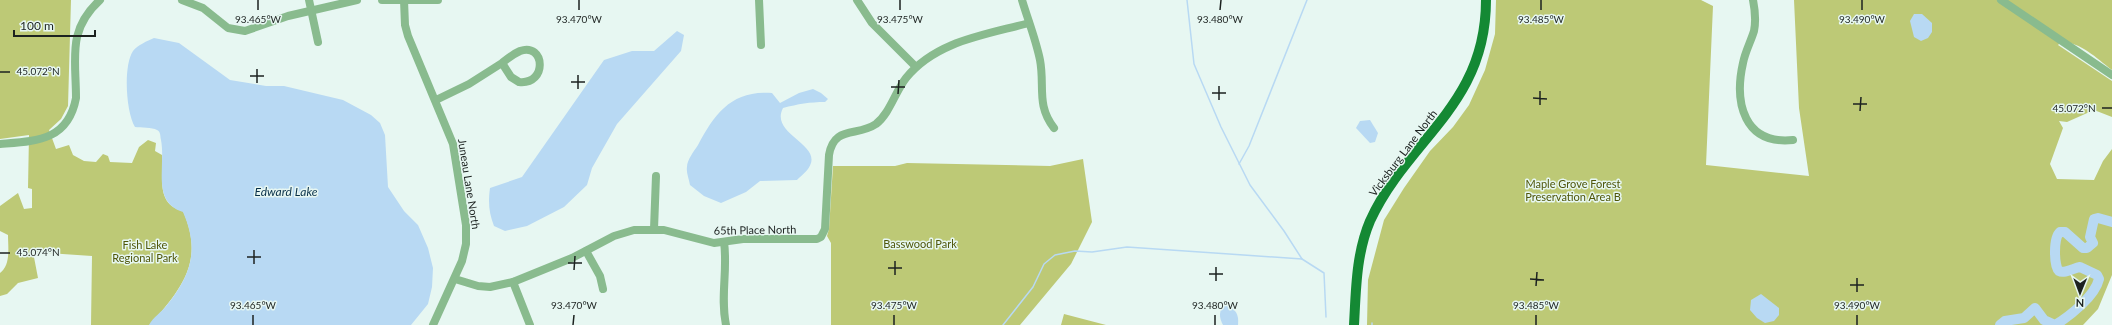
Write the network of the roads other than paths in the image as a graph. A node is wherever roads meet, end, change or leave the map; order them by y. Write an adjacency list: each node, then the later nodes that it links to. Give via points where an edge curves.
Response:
1 (100, 0): 24 (street, via 84,17 77,33 76,98 67,123 48,137)
2 (182, 0): 14 (street, via 202,8 228,28 237,31 255,29)
3 (309, 0): 14 (street)
4 (357, 0): 14 (street)
5 (382, 0): 6 (street)
6 (404, 0): 7 (street); 21 (street, Juneau Lane North, via 408,36)
7 (438, 0)
8 (759, 0): 17 (street)
9 (857, 0): 19 (street, via 872,23)
10 (1022, 0): 15 (street)
11 (1486, 0): 35 (main road, Vicksburg Lane North, via 1483,37 1462,93 1392,184 1370,222 1358,266)
12 (1753, 0): 23 (street, via 1754,30 1743,62 1741,97 1744,114 1750,127 1760,134 1772,140)
13 (2001, 0): 20 (street)
14 (311, 10): 16 (street)
15 (1029, 23): 19 (street, via 940,50); 22 (street, via 1040,59 1044,111)
16 (318, 42)
17 (761, 45)
18 (502, 63): 18 (street, via 515,81 523,83 533,79 540,71 536,54 530,50 520,51); 21 (street, via 469,84)
19 (916, 67): 27 (street, 65th Place North, via 881,118 869,128 837,137 830,149 825,229 821,237 814,240 743,239)
20 (2112, 75)
21 (436, 100): 29 (street, Juneau Lane North, via 453,144 466,225 464,254)
22 (1054, 128)
23 (1793, 140)
24 (0, 144)
25 (656, 176): 26 (street)
26 (654, 229): 27 (street, 65th Place North, via 676,232 705,242); 28 (street, 65th Place North, via 625,232)
27 (724, 242): 34 (street, via 723,298)
28 (586, 251): 30 (street, 65th Place North); 31 (street, via 600,276)
29 (455, 279): 30 (street, 65th Place North, via 490,287); 32 (street, Juneau Lane North)
30 (513, 282): 33 (street)
31 (603, 288)
32 (433, 325)
33 (530, 325)
34 (726, 325)
35 (1354, 325)

